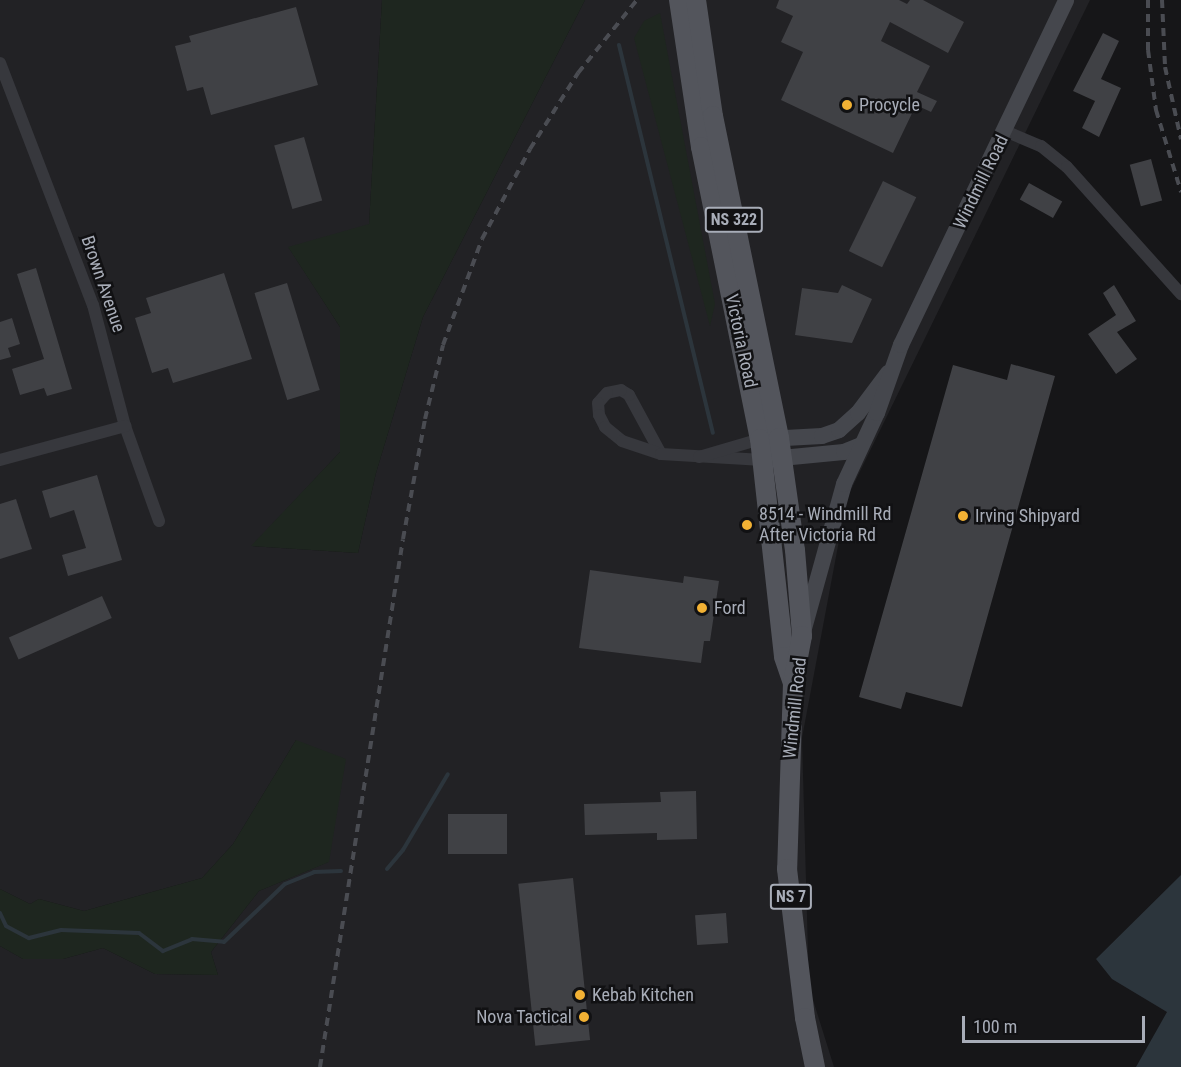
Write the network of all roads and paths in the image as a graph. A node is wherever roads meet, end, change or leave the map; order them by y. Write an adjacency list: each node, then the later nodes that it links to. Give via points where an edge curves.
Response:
1 (696, 0): 9 (main road, Victoria Road / NS 322)
2 (1066, 0): 5 (main road, Windmill Road / NS 7)
3 (679, 7): 9 (main road, Victoria Road / NS 322, via 701,147)
4 (0, 63): 8 (street, Brown Avenue, via 93,305)
5 (1005, 131): 6 (street, via 1041,146 1067,167); 7 (main road, Windmill Road / NS 7)
6 (1181, 294)
7 (896, 363): 9 (main road, Windmill Road / NS 7, via 858,413 839,430 822,436); 10 (main road, Windmill Road / NS 7)
8 (125, 426): 14 (street); 15 (street, Brown Avenue)
9 (770, 438): 12 (street); 13 (main road, Victoria Road / NS 322)
10 (861, 445): 13 (main road, via 844,452); 16 (main road, Windmill Road / NS 7, via 833,517)
11 (661, 454): 11 (street, via 629,395 621,390 607,393 598,404 605,427 622,441); 12 (street)
12 (696, 458): 13 (street)
13 (773, 459): 16 (main road, Victoria Road / NS 322); 17 (main road, Victoria Road / NS 7, via 784,657)
14 (0, 460)
15 (159, 521)
16 (802, 636): 17 (main road, Windmill Road / NS 7)
17 (793, 683): 18 (main road, Windmill Road / NS 7, via 788,869 805,1018)
18 (815, 1067)

